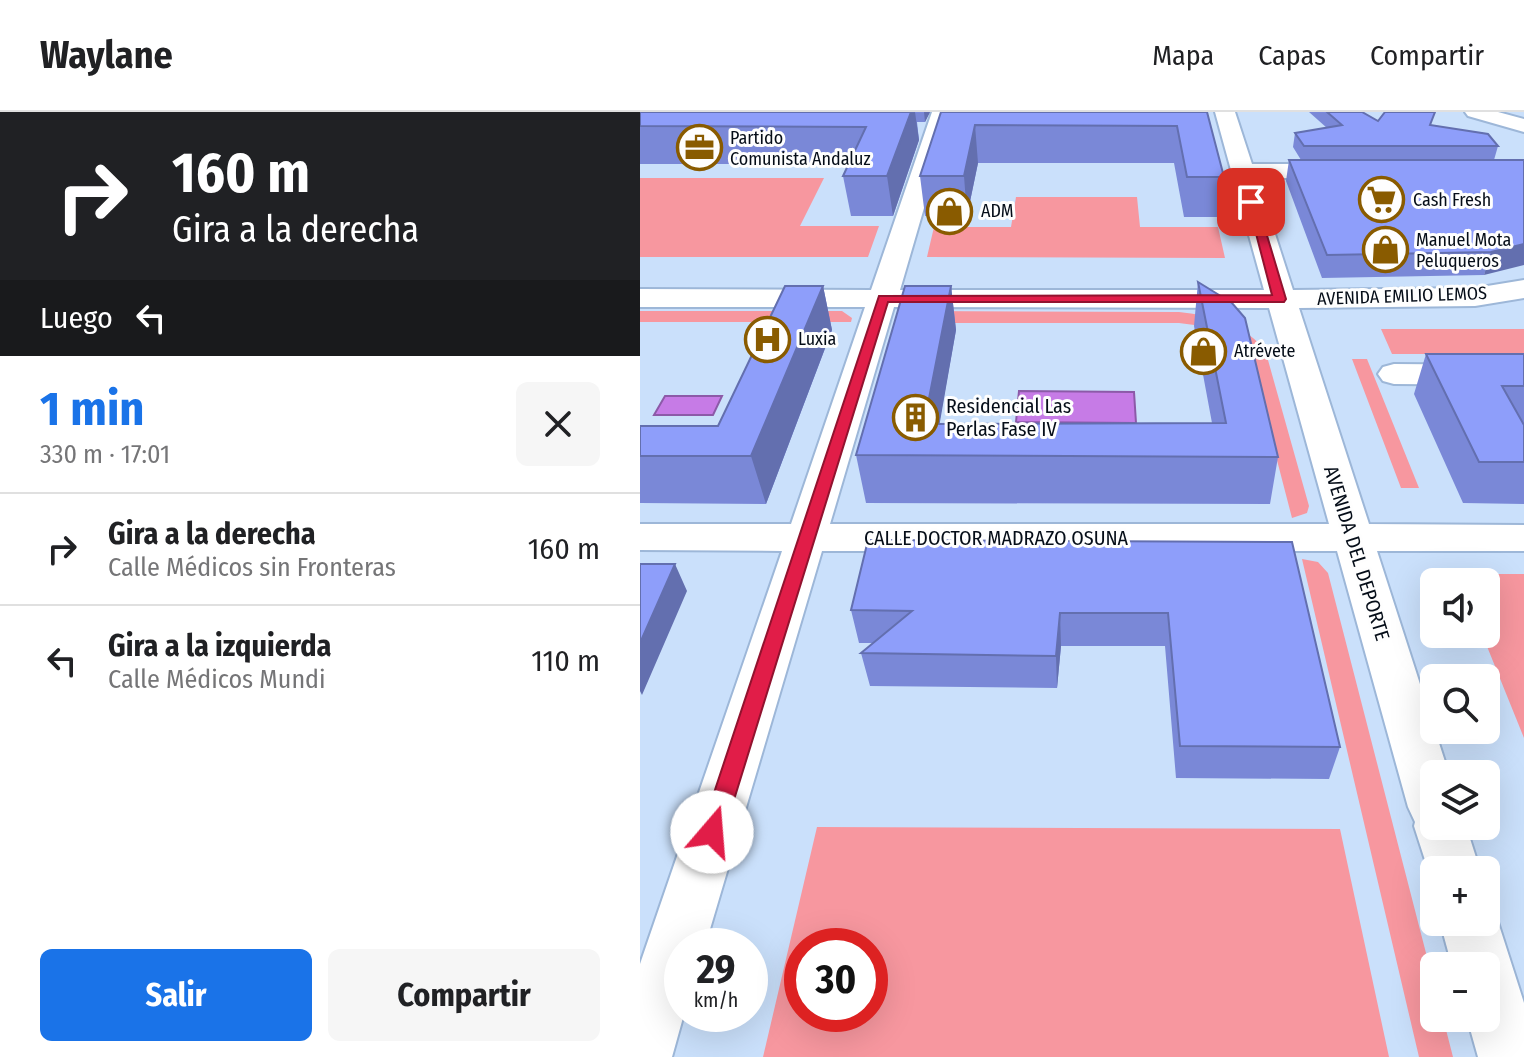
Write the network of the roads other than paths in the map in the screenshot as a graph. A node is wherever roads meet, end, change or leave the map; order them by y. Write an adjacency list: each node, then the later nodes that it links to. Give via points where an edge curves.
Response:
1 (1475, 112): 4 (street)
2 (939, 122): 5 (street); 6 (street); 11 (street)
3 (1224, 125): 7 (street, AVENIDA DEL DEPORTE)
4 (1524, 126)
5 (907, 131)
6 (965, 131)
7 (1242, 171): 8 (street); 12 (street, AVENIDA DEL DEPORTE)
8 (1367, 171)
9 (1524, 289): 12 (street, AVENIDA EMILIO LEMOS, via 1475,297)
10 (640, 298): 11 (street, AVENIDA EMILIO LEMOS)
11 (883, 298): 12 (street, AVENIDA EMILIO LEMOS); 17 (street)
12 (1279, 299): 16 (street, AVENIDA DEL DEPORTE)
13 (1394, 374): 14 (street)
14 (1524, 375)
15 (640, 537): 17 (street, CALLE DOCTOR MADRAZO OSUNA)
16 (1352, 537): 17 (street, CALLE DOCTOR MADRAZO OSUNA); 18 (street, CALLE DOCTOR MADRAZO OSUNA); 19 (street, AVENIDA DEL DEPORTE)
17 (806, 538): 21 (street)
18 (1524, 538)
19 (1420, 761)
20 (1500, 1024): 22 (street)
21 (640, 1057)
22 (1510, 1057)

